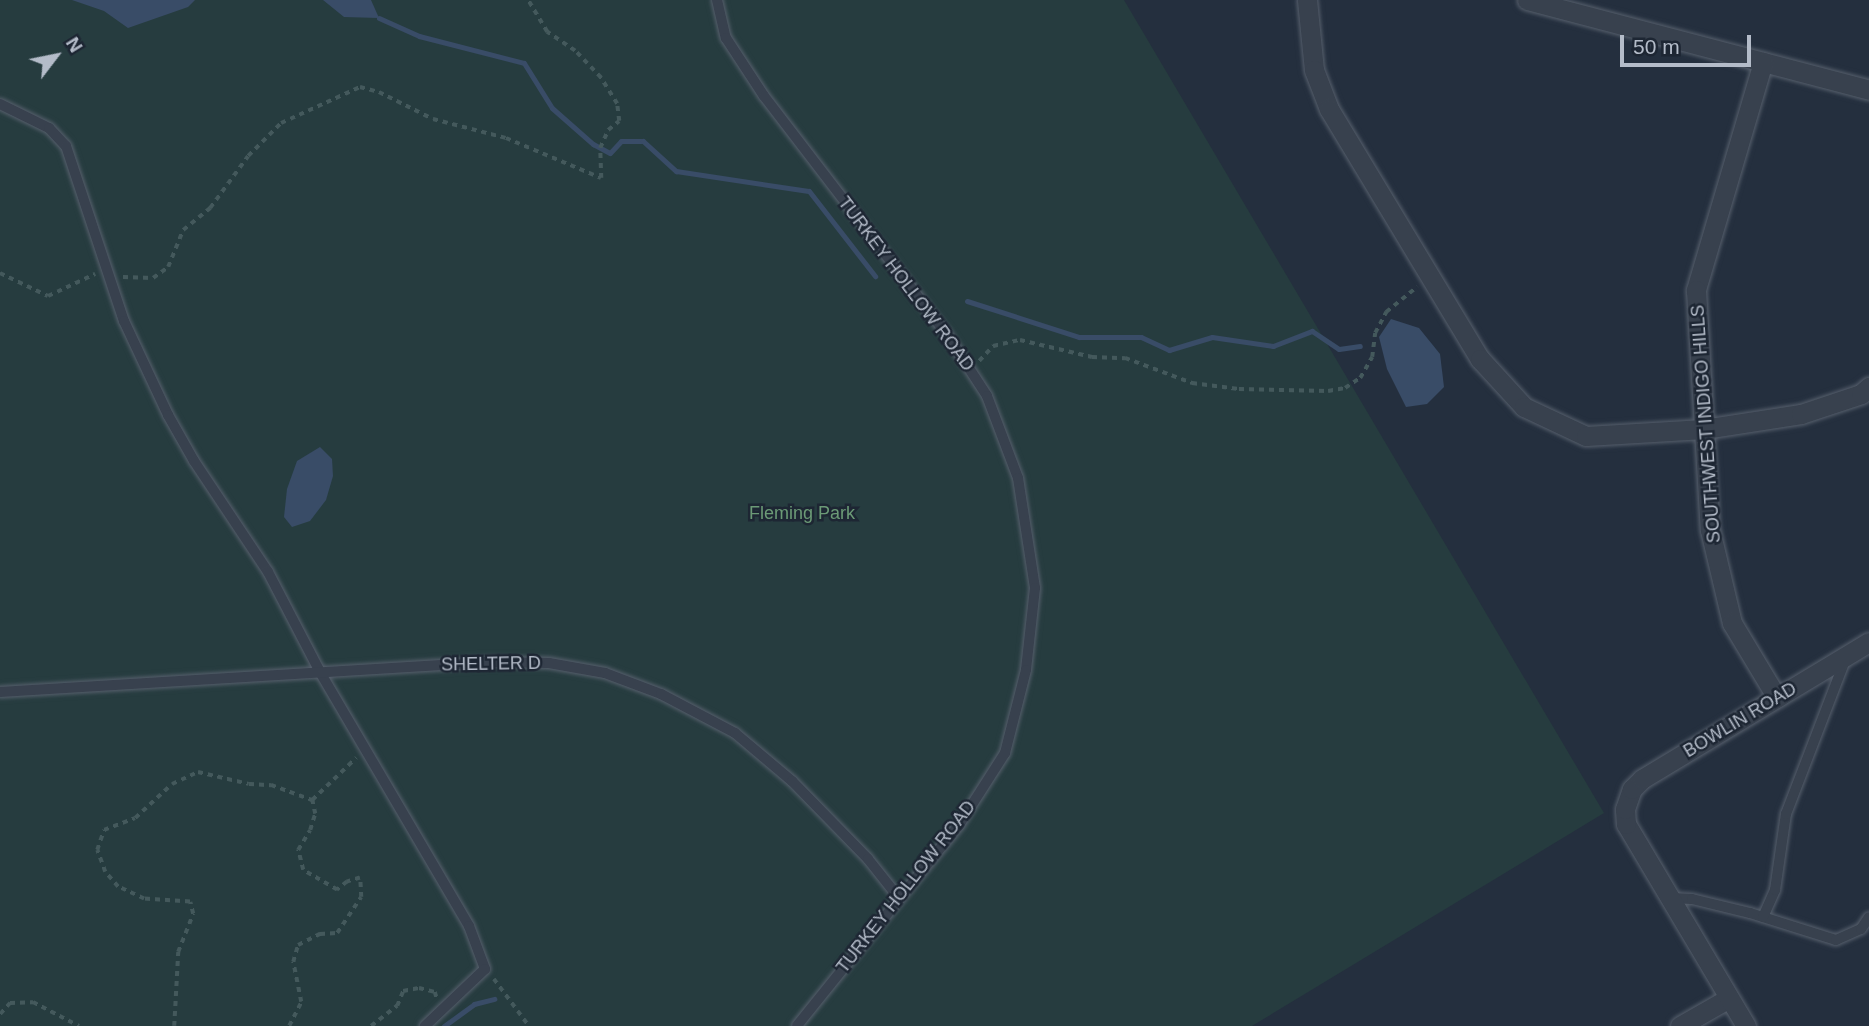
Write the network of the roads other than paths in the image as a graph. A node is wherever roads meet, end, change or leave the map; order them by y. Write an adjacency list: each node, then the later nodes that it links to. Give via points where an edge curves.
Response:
1 (716, 0): 14 (lane, TURKEY HOLLOW ROAD, via 726,38 764,96 971,370 987,396 1018,478 1035,588 1027,670 1005,753 959,825)
2 (1307, 0): 8 (street, via 1314,69 1329,109 1480,359 1524,407 1586,436)
3 (1527, 0): 4 (street)
4 (1763, 62): 5 (street); 8 (street, SOUTHWEST INDIGO HILLS, via 1696,290)
5 (1869, 90)
6 (0, 104): 11 (lane, via 50,128 66,146 124,321 168,415 268,572)
7 (1869, 387): 8 (street, via 1861,394 1801,414)
8 (1704, 429): 13 (street, SOUTHWEST INDIGO HILLS, via 1710,530 1732,623)
9 (1869, 642): 10 (street, BOWLIN ROAD)
10 (1846, 656): 13 (street, BOWLIN ROAD); 16 (lane, via 1786,814 1775,890)
11 (320, 672): 12 (lane, SHELTER D); 14 (lane, SHELTER D, via 549,663 604,673 661,694 735,733 792,781); 19 (lane, via 469,926 485,969)
12 (0, 692)
13 (1777, 698): 15 (street, BOWLIN ROAD, via 1632,789 1625,809 1626,824)
14 (899, 898): 20 (lane, TURKEY HOLLOW ROAD)
15 (1670, 898): 16 (lane); 18 (street)
16 (1763, 917): 17 (lane, via 1836,940 1861,929)
17 (1869, 917)
18 (1729, 998): 21 (street); 22 (street)
19 (425, 1026)
20 (797, 1026)
21 (1680, 1026)
22 (1746, 1026)

